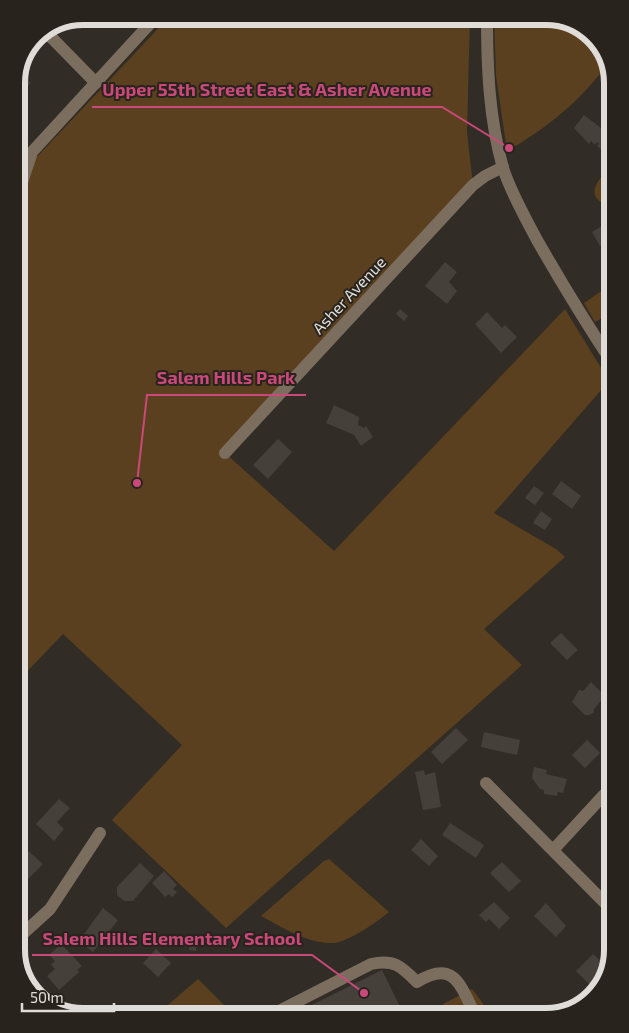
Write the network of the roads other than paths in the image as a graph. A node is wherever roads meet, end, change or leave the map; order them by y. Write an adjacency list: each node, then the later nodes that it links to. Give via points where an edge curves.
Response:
1 (149, 25): 4 (street)
2 (486, 25): 5 (street, via 490,97)
3 (50, 36): 4 (street)
4 (96, 83): 6 (street, via 32,152)
5 (503, 167): 7 (street, via 516,200 542,248); 8 (street, Asher Avenue, via 472,186)
6 (25, 174)
7 (604, 349)
8 (225, 453)
9 (486, 782): 12 (street)
10 (604, 795): 12 (street)
11 (100, 833): 14 (street, via 50,909)
12 (554, 849): 13 (street)
13 (604, 902)
14 (25, 932)
15 (285, 1008): 16 (street, via 371,964 386,961 401,966 417,982 432,972 443,972 457,981)
16 (471, 1008)

